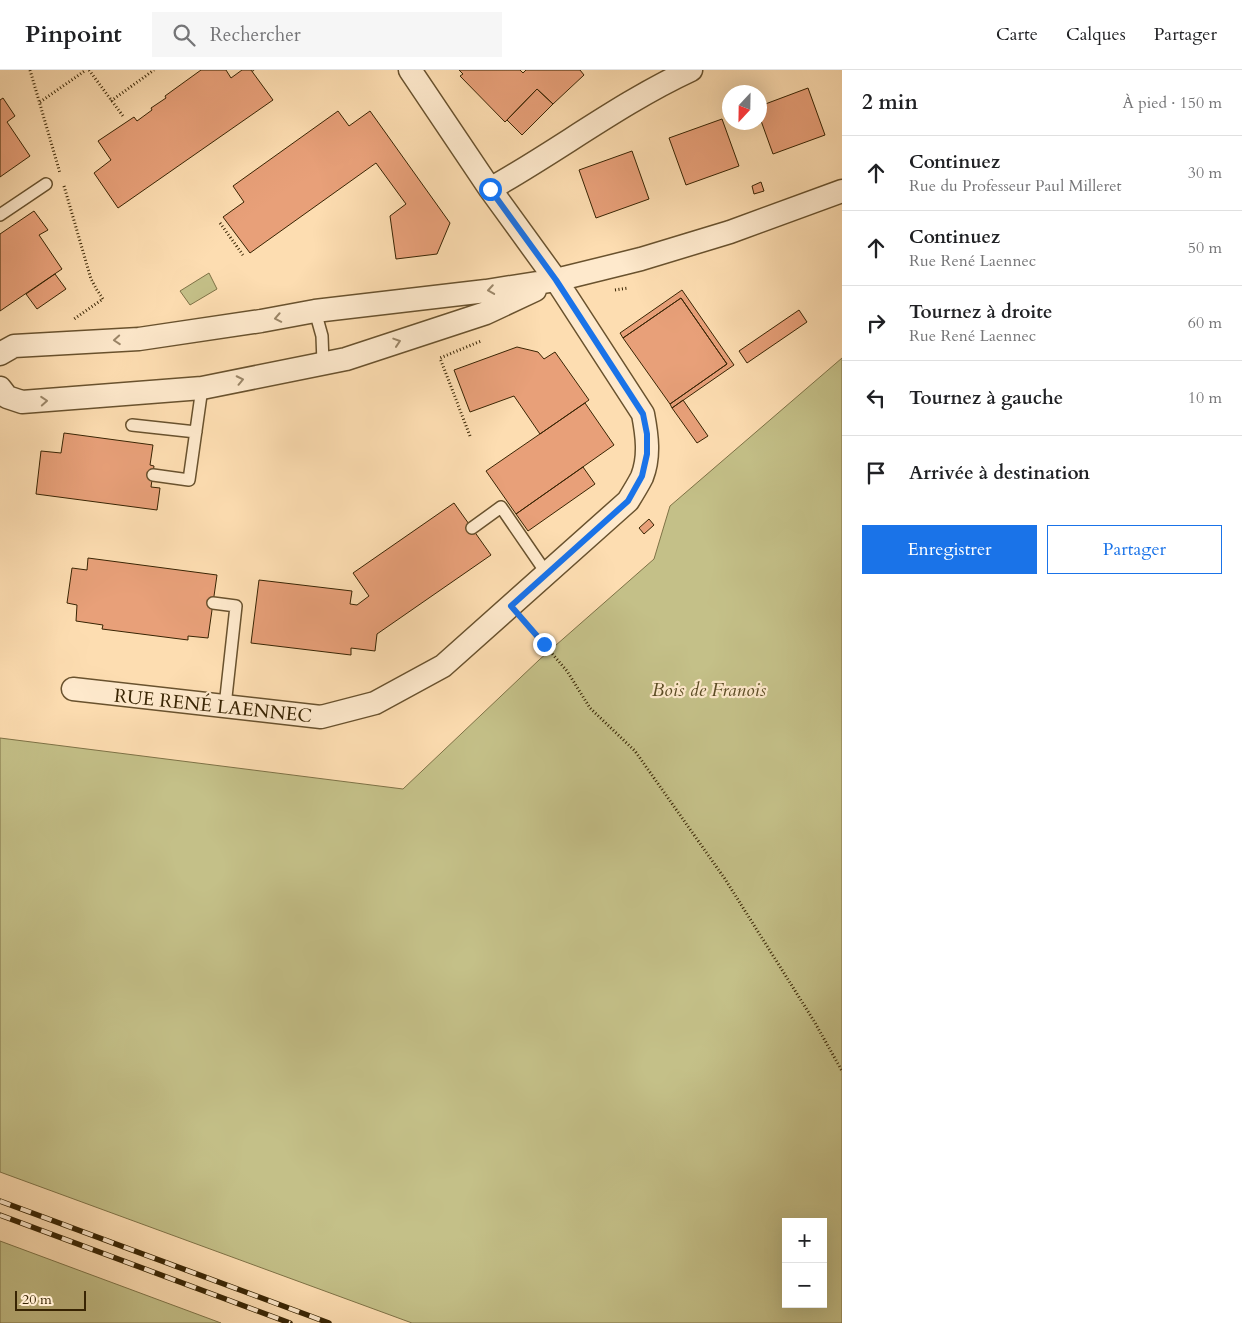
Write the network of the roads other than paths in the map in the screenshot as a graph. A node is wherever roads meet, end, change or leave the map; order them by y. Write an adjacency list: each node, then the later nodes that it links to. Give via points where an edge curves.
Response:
1 (410, 70): 4 (street, RUE RENÉ LAENNEC)
2 (691, 70): 4 (street, via 631,100)
3 (46, 184): 6 (lane)
4 (490, 189): 7 (street, RUE RENÉ LAENNEC)
5 (842, 191): 7 (street, via 641,260)
6 (0, 215)
7 (556, 280): 8 (street, one-way to 8); 10 (street, one-way to 7, via 346,359 486,313); 17 (street, RUE RENÉ LAENNEC, via 643,414 647,454 642,476 628,501)
8 (315, 311): 9 (street, one-way to 9, via 139,339 14,346); 10 (lane, via 322,336)
9 (0, 354)
10 (323, 363): 12 (street, one-way to 10)
11 (0, 388): 12 (street, one-way to 12, via 7,397 22,402)
12 (202, 388): 14 (lane)
13 (132, 425): 14 (lane)
14 (196, 432): 15 (lane, via 189,480)
15 (153, 475)
16 (472, 528): 17 (lane, via 501,507)
17 (547, 574): 20 (street, RUE RENÉ LAENNEC, via 443,666 375,703 321,717)
18 (213, 604): 20 (lane, via 236,606)
19 (73, 689): 20 (street, RUE RENÉ LAENNEC)
20 (225, 706)

